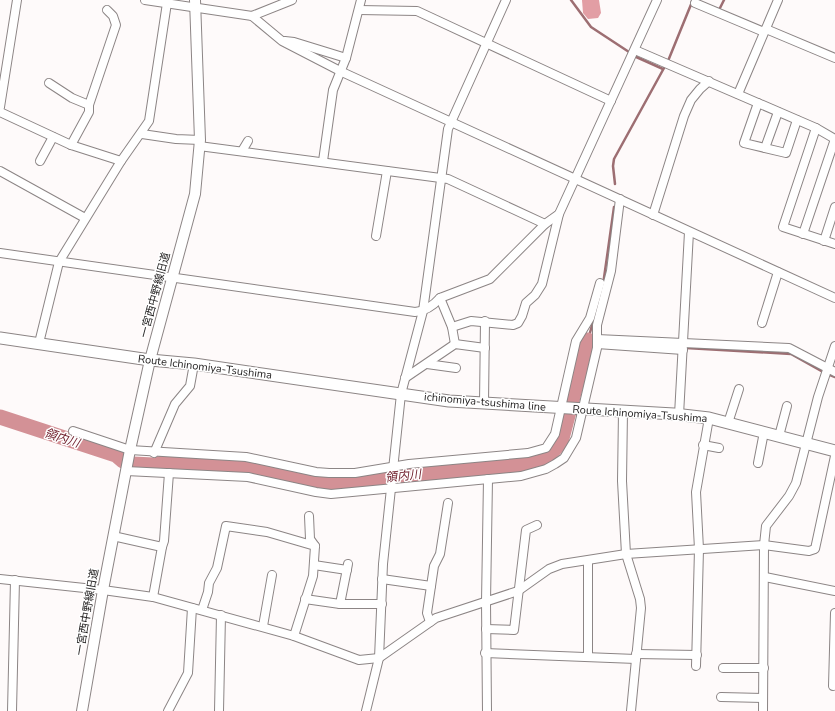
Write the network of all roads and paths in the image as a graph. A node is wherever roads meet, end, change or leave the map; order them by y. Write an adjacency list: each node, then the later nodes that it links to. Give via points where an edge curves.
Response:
1 (17, 0): 28 (street)
2 (145, 0): 8 (street)
3 (292, 0): 11 (street)
4 (361, 0): 13 (street)
5 (506, 0): 17 (street)
6 (657, 0): 18 (street)
7 (778, 0): 15 (street)
8 (167, 3): 10 (street); 34 (street, via 149,121)
9 (695, 3): 15 (street)
10 (195, 4): 14 (street); 38 (street, 一宮西中野線旧道)
11 (269, 4): 14 (street)
12 (107, 10): 27 (street, via 113,16 116,25)
13 (359, 10): 17 (street, via 417,11); 19 (street)
14 (252, 16): 16 (street)
15 (765, 30): 20 (street); 24 (street)
16 (282, 41): 19 (street, via 294,42); 21 (street)
17 (486, 43): 25 (street); 32 (street)
18 (635, 50): 22 (street); 25 (street)
19 (346, 58): 21 (street)
20 (835, 58)
21 (342, 72): 32 (street); 44 (street, via 333,90)
22 (709, 82): 24 (street); 52 (street, via 691,100 684,116)
23 (49, 83): 27 (street, via 72,98)
24 (738, 94): 26 (street)
25 (611, 101): 48 (street)
26 (758, 103): 30 (street); 40 (street, via 744,143)
27 (89, 105): 39 (street, via 89,112)
28 (0, 106)
29 (0, 112): 35 (street)
30 (778, 112): 31 (street); 40 (street)
31 (797, 120): 33 (street); 40 (street, via 786,153)
32 (450, 122): 47 (street); 48 (street)
33 (816, 128): 36 (street); 56 (street, via 783,227)
34 (142, 134): 38 (street); 43 (street)
35 (53, 137): 39 (street); 42 (street)
36 (835, 139): 56 (street)
37 (248, 141): 41 (street)
38 (199, 143): 41 (street); 63 (street, 一宮西中野線旧道, via 195,194)
39 (71, 145): 43 (street)
40 (765, 148)
41 (242, 151): 44 (street)
42 (40, 161)
43 (121, 161): 53 (street)
44 (323, 161): 46 (street)
45 (0, 171): 53 (street)
46 (387, 171): 47 (street); 57 (street)
47 (440, 178): 54 (street, via 448,179); 67 (street)
48 (575, 179): 49 (street); 51 (street)
49 (620, 199): 52 (street); 72 (street, via 611,271 597,325)
50 (835, 207): 58 (street)
51 (559, 214): 54 (street); 68 (street, via 542,284 526,303 518,323 513,325)
52 (653, 215): 55 (street)
53 (85, 218): 61 (street)
54 (545, 224): 65 (street, via 490,279)
55 (689, 232): 62 (street); 75 (street)
56 (803, 234): 58 (street)
57 (376, 236)
58 (824, 241): 59 (street)
59 (835, 244)
60 (0, 253): 61 (street)
61 (59, 262): 63 (street); 73 (street)
62 (778, 272): 66 (street); 69 (street)
63 (172, 279): 67 (street, via 415,312); 78 (street, 一宮西中野線旧道)
64 (600, 283): 88 (street, via 590,318 576,341)
65 (440, 298): 67 (street); 70 (street)
66 (835, 298)
67 (423, 311): 83 (street)
68 (485, 321): 70 (street, via 471,321); 77 (street)
69 (762, 323)
70 (452, 327): 74 (street)
71 (0, 338): 73 (main road, Route Ichinomiya-Tsushima)
72 (597, 342): 75 (street); 89 (street)
73 (39, 343): 78 (main road, Route Ichinomiya-Tsushima)
74 (455, 344): 77 (street); 80 (street)
75 (683, 346): 82 (street, via 789,348); 91 (street)
76 (835, 346): 82 (street)
77 (485, 348): 86 (street)
78 (150, 360): 79 (main road, Route Ichinomiya-Tsushima); 100 (street, 一宮西中野線旧道)
79 (194, 364): 85 (main road, Route Ichinomiya-Tsushima); 102 (street, via 190,386 175,404)
80 (427, 364): 81 (street); 83 (street)
81 (456, 368)
82 (831, 370): 97 (street)
83 (405, 378): 85 (street)
84 (739, 389): 93 (street)
85 (401, 394): 86 (main road, ichinomiya-tsushima line); 105 (street)
86 (484, 403): 88 (main road, ichinomiya-tsushima line)
87 (787, 406): 96 (street)
88 (561, 408): 89 (main road, Route Ichinomiya-Tsushima); 105 (street, via 555,434 546,448 528,453)
89 (583, 409): 90 (main road, Route Ichinomiya-Tsushima); 108 (street, via 576,438 564,458 534,473)
90 (623, 411): 91 (main road, Route Ichinomiya-Tsushima); 118 (street, via 622,481)
91 (679, 415): 92 (main road, Route Ichinomiya-Tsushima)
92 (709, 418): 93 (main road, Route Ichinomiya-Tsushima); 98 (street)
93 (728, 423): 95 (main road, Route Ichinomiya-Tsushima)
94 (73, 430): 100 (street)
95 (764, 432): 96 (main road, Route Ichinomiya-Tsushima); 104 (street)
96 (779, 436): 97 (main road, Route Ichinomiya-Tsushima)
97 (805, 443): 101 (main road, Route Ichinomiya-Tsushima); 114 (street, via 796,483 766,526)
98 (703, 445): 99 (street); 117 (street, via 696,492)
99 (719, 448)
100 (130, 450): 102 (street); 106 (street, 一宮西中野線旧道)
101 (835, 451)
102 (154, 453): 105 (street, via 246,457 329,473 355,473)
103 (835, 456): 114 (street, via 815,550)
104 (758, 463)
105 (393, 467): 109 (street)
106 (126, 471): 107 (street); 113 (street, 一宮西中野線旧道)
107 (169, 473): 109 (street, via 248,477 331,494); 116 (street)
108 (488, 479): 109 (street); 132 (street)
109 (390, 488): 124 (street)
110 (448, 503): 126 (street, via 440,554 434,566)
111 (309, 516): 115 (street, via 310,539)
112 (537, 526): 128 (street, via 526,530)
113 (113, 536): 116 (street); 127 (street, 一宮西中野線旧道)
114 (764, 545): 117 (street); 122 (street)
115 (314, 546): 120 (street); 136 (street, via 267,532 226,526 217,568 209,582)
116 (162, 547): 130 (street)
117 (699, 549): 118 (street); 144 (street)
118 (626, 554): 119 (street); 146 (street, via 641,608)
119 (588, 561): 128 (street, via 562,564 549,569); 145 (street)
120 (314, 565): 131 (street); 133 (street, via 348,567)
121 (272, 575): 140 (street)
122 (765, 577): 129 (street); 150 (street)
123 (0, 579): 125 (street)
124 (382, 579): 126 (street); 134 (street)
125 (15, 580): 127 (street); 154 (street)
126 (431, 586): 139 (street, via 427,612)
127 (103, 590): 130 (street); 155 (street, 一宮西中野線旧道)
128 (518, 591): 132 (street); 141 (street, via 514,630)
129 (835, 591)
130 (153, 597): 135 (street)
131 (305, 599): 133 (street); 142 (street)
132 (486, 602): 139 (street); 141 (street)
133 (340, 604): 134 (street)
134 (382, 604): 147 (street)
135 (192, 608): 136 (street); 156 (street, via 188,673)
136 (202, 610): 138 (street)
137 (835, 613): 151 (street)
138 (221, 615): 140 (street); 157 (street)
139 (430, 622): 147 (street)
140 (263, 626): 142 (street)
141 (486, 629): 143 (street)
142 (294, 636): 147 (street, via 359,660)
143 (486, 653): 145 (street); 159 (street)
144 (697, 655): 146 (street); 148 (street)
145 (588, 657): 146 (street)
146 (636, 657): 160 (street)
147 (379, 658): 158 (street)
148 (696, 666)
149 (723, 668): 150 (street)
150 (764, 668): 153 (street)
151 (833, 686)
152 (721, 697): 153 (street)
153 (763, 698): 161 (street)
154 (12, 711)
155 (82, 711)
156 (168, 711)
157 (220, 711)
158 (366, 711)
159 (488, 711)
160 (630, 711)
161 (763, 711)

